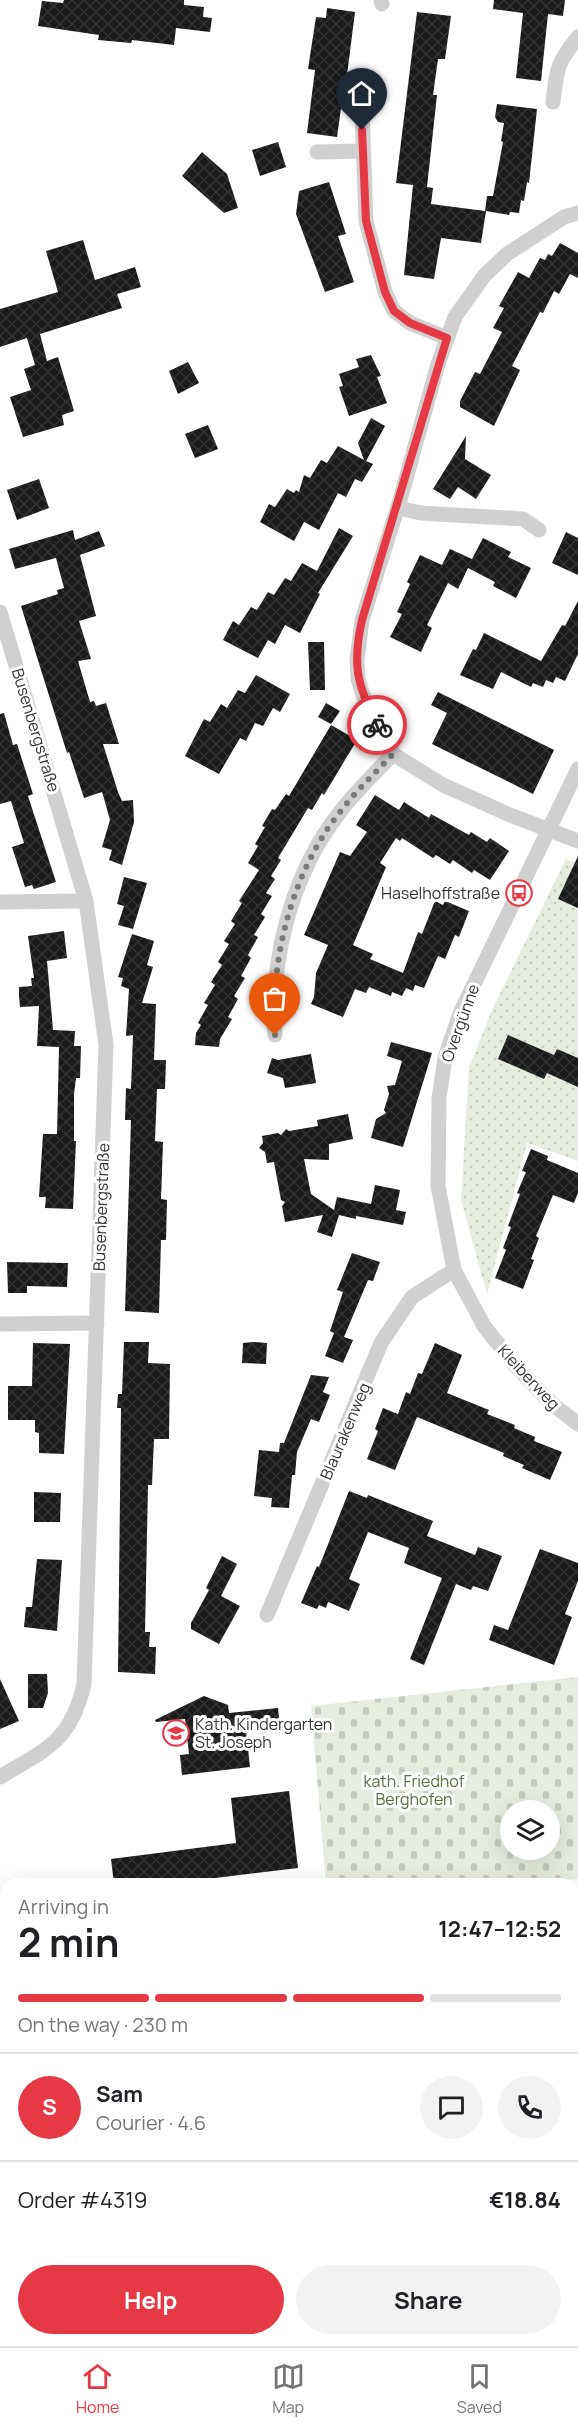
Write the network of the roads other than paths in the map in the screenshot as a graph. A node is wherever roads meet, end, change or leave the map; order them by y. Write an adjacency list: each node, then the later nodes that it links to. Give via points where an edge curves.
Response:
1 (578, 37): 2 (street, via 558,67)
2 (553, 102)
3 (362, 109): 4 (street)
4 (362, 151): 5 (street); 7 (street, via 366,221 385,292 394,311 410,323)
5 (317, 152)
6 (578, 213): 7 (street, via 564,217 507,254 484,276 455,317)
7 (447, 338): 8 (street)
8 (398, 508): 9 (street, via 523,519); 11 (street, via 362,620 357,660 363,695)
9 (539, 530)
10 (0, 612): 15 (street, Busenbergstraße)
11 (393, 754): 13 (street, via 443,785); 17 (street, via 339,813 306,871 289,912 278,954 273,1001)
12 (578, 769): 13 (street, Overgünne)
13 (550, 828): 14 (street); 18 (street, Overgünne, via 460,1013 445,1058 439,1098 438,1186)
14 (578, 841)
15 (86, 901): 16 (street); 19 (street, Busenbergstraße, via 106,1045)
16 (0, 902)
17 (275, 1035)
18 (454, 1270): 21 (street, Overgünne); 23 (street, Blaurakenweg, via 412,1297 381,1343)
19 (97, 1323): 20 (street); 24 (street, Busenbergstraße, via 84,1684 69,1728 52,1746)
20 (0, 1324)
21 (484, 1326): 22 (street, Kleiberweg, via 514,1365)
22 (578, 1424)
23 (267, 1615)
24 (0, 1777)

